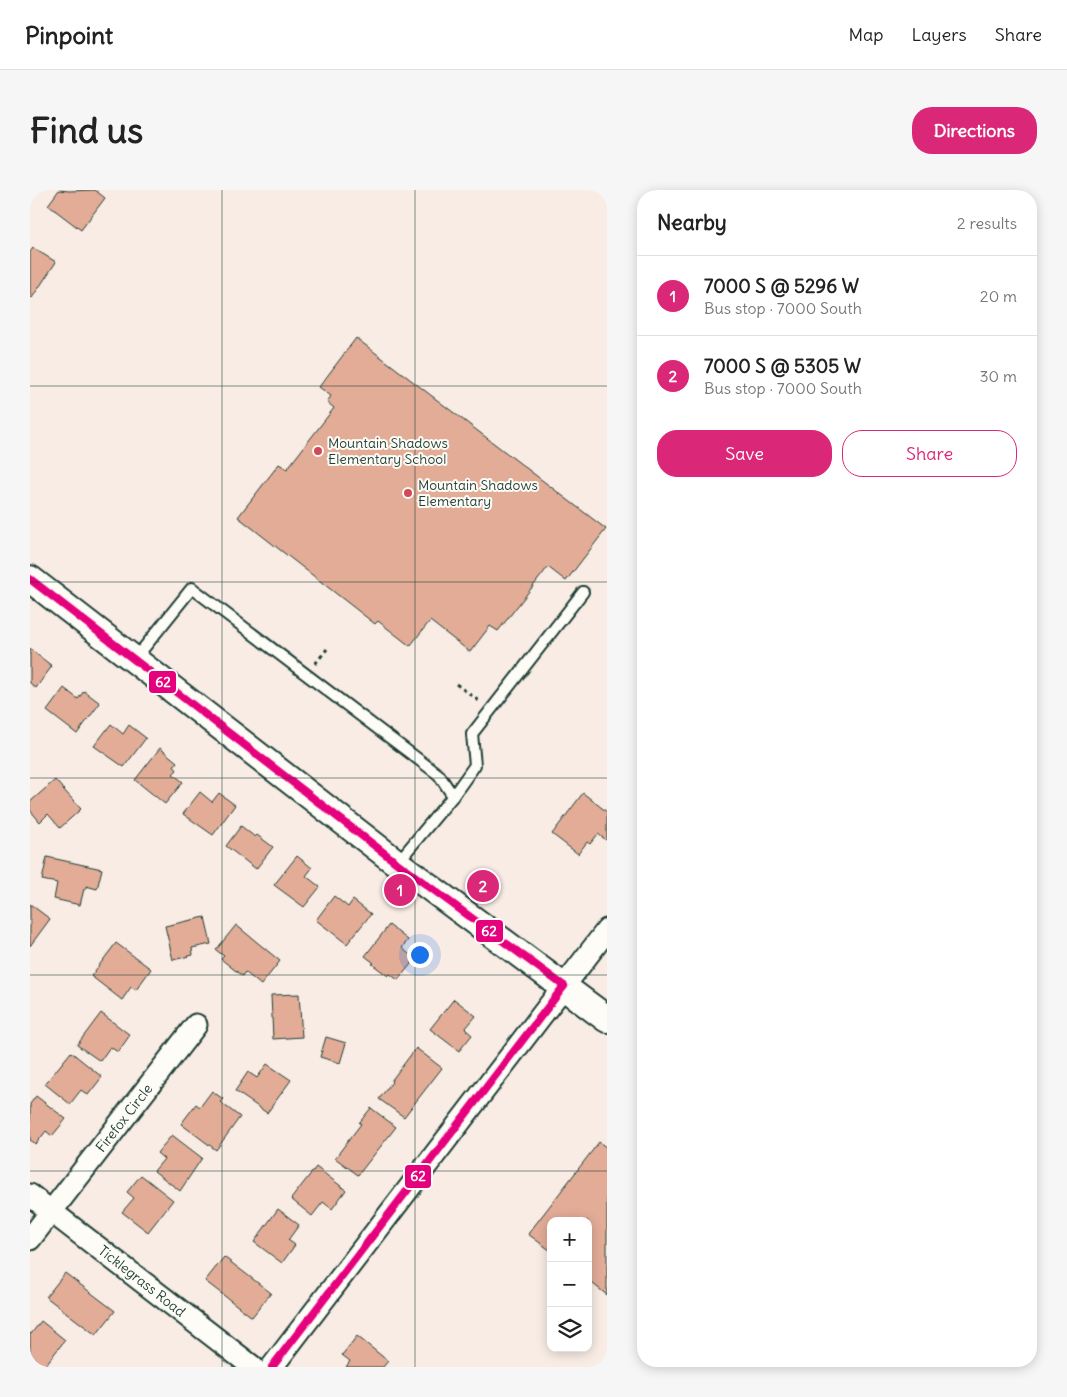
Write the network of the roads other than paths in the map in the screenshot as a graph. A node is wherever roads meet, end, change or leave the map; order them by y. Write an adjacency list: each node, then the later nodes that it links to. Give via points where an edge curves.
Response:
1 (30, 579): 3 (street)
2 (583, 592): 4 (lane, via 472,734 475,765)
3 (134, 660): 4 (lane, via 192,588 439,775); 5 (street)
4 (454, 796): 5 (lane)
5 (397, 863): 7 (street)
6 (607, 930): 7 (street)
7 (564, 986): 8 (street); 14 (street)
8 (607, 1019)
9 (196, 1025): 11 (street, Firefox Circle)
10 (30, 1194): 11 (street, Ticklegrass Road)
11 (51, 1211): 12 (street, Firefox Circle); 13 (street, Ticklegrass Road)
12 (30, 1239)
13 (253, 1367)
14 (272, 1367)

